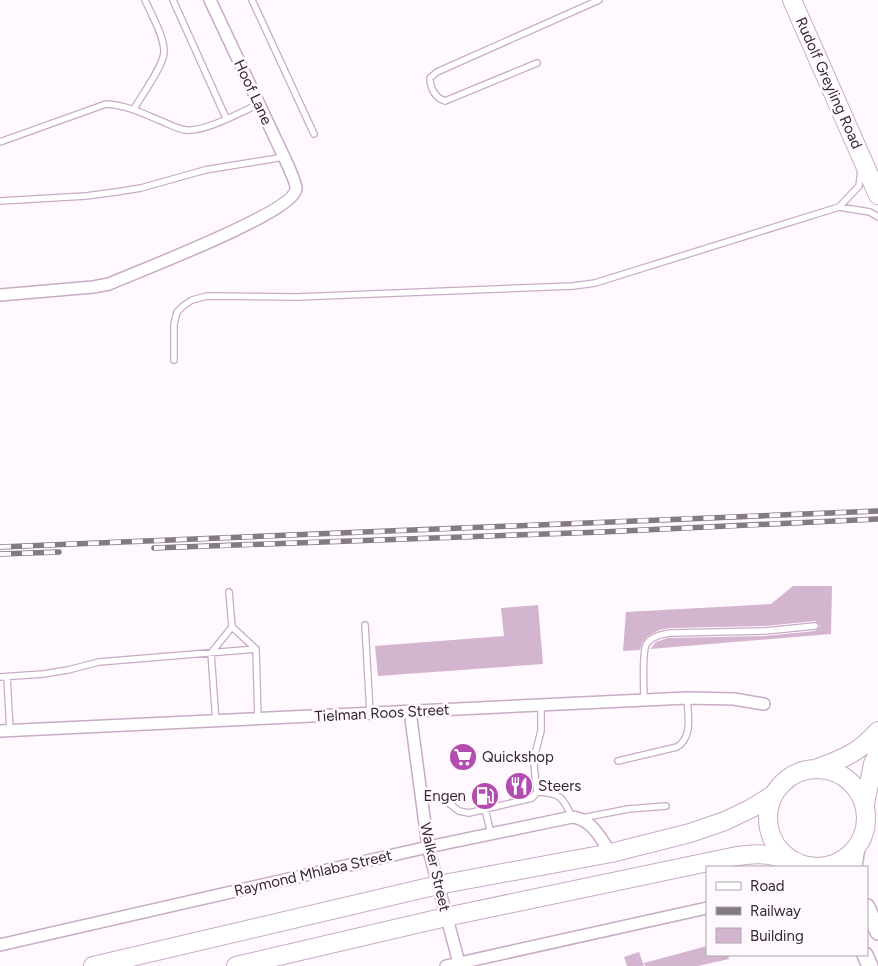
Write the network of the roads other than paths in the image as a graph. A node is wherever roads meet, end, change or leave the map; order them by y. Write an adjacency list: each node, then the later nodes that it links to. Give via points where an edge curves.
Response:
1 (145, 0): 9 (lane, via 165,52 163,62)
2 (173, 0): 10 (lane)
3 (210, 0): 8 (street, Hoof Lane)
4 (252, 0): 11 (lane)
5 (599, 0): 7 (lane, via 437,72 430,78 430,83 435,95 445,100)
6 (792, 0): 14 (main road, Rudolf Greyling Road)
7 (536, 63)
8 (259, 104): 10 (lane); 13 (street, Hoof Lane)
9 (134, 109): 10 (lane, via 187,130 200,129); 12 (lane, via 106,104)
10 (226, 118)
11 (314, 134)
12 (0, 142)
13 (284, 157): 16 (lane, via 205,170 116,192); 19 (street, Hoof Lane, via 296,185 290,200 219,238 109,284)
14 (867, 161): 15 (main road, Rudolf Greyling Road); 17 (lane, via 859,186)
15 (878, 195)
16 (0, 201)
17 (839, 207): 18 (lane, via 870,212); 20 (lane, via 595,283 306,297 220,296 192,300 177,312)
18 (878, 217)
19 (0, 295)
20 (174, 360)
21 (229, 592): 24 (lane)
22 (365, 625): 34 (lane)
23 (815, 626): 30 (lane, via 659,635 646,645)
24 (232, 627): 25 (lane); 26 (lane)
25 (256, 649): 26 (lane); 35 (lane)
26 (211, 653): 27 (lane, via 99,662 52,673); 36 (lane)
27 (7, 676): 28 (lane); 37 (lane)
28 (0, 677)
29 (688, 698): 30 (street, Tielman Roos Street); 32 (street, Tielman Roos Street, via 734,699); 40 (lane, via 688,730 682,744)
30 (644, 700): 31 (street, Tielman Roos Street)
31 (541, 704): 33 (street, Tielman Roos Street); 45 (lane, via 541,731 534,765)
32 (764, 704)
33 (410, 711): 34 (street, Tielman Roos Street); 44 (street, Walker Street)
34 (370, 713): 35 (street, Tielman Roos Street)
35 (258, 720): 36 (street, Tielman Roos Street)
36 (216, 722): 37 (street, Tielman Roos Street)
37 (5, 731)
38 (878, 731): 41 (main road, via 849,756)
39 (878, 753): 43 (main road, via 872,764)
40 (618, 761)
41 (818, 768): 42 (main road); 46 (main road, via 792,775)
42 (844, 776): 43 (main road); 47 (main road, via 859,791)
43 (874, 781): 47 (main road)
44 (420, 790): 49 (lane, via 441,797 460,811 468,813); 53 (street, Walker Street)
45 (537, 792): 49 (lane, via 527,800); 50 (lane, via 560,796)
46 (773, 795): 54 (main road, via 725,821); 55 (main road, via 769,826 774,841 784,854)
47 (865, 804): 52 (main road)
48 (666, 806): 50 (lane)
49 (485, 809): 51 (lane)
50 (577, 817): 51 (street, Raymond Mhlaba Street); 54 (street, via 589,823)
51 (491, 834): 53 (street, Raymond Mhlaba Street)
52 (866, 836): 55 (main road, via 845,859 830,866); 56 (street)
53 (428, 847): 57 (street, Walker Street); 62 (street, Raymond Mhlaba Street)
54 (612, 853): 57 (main road)
55 (808, 866): 60 (main road, via 766,854 750,854)
56 (854, 866)
57 (438, 885): 60 (street, Walker Street); 64 (main road)
58 (706, 908): 63 (street)
59 (868, 909): 61 (street)
60 (446, 917): 63 (street, Walker Street); 65 (main road)
61 (878, 932)
62 (0, 945)
63 (459, 963): 66 (street)
64 (93, 966)
65 (236, 966)
66 (446, 966)

